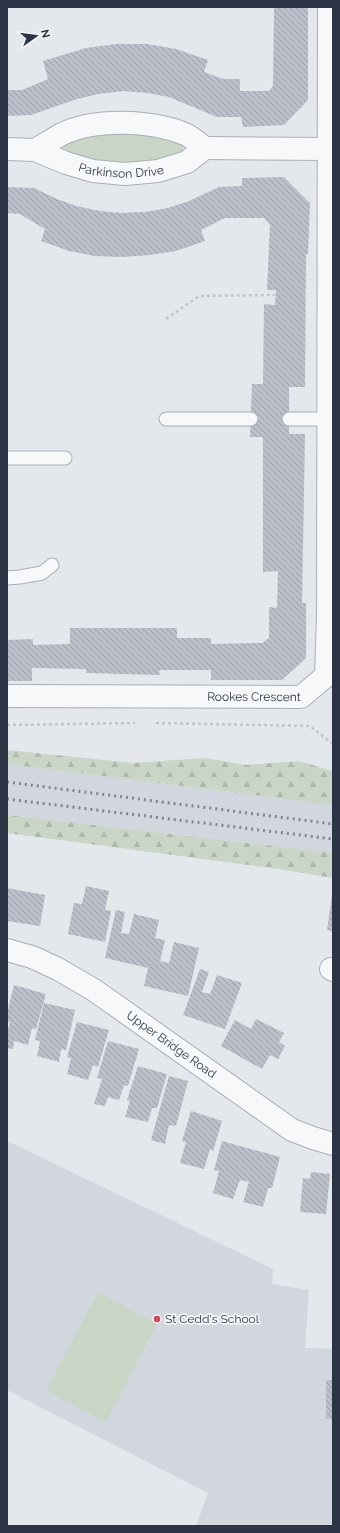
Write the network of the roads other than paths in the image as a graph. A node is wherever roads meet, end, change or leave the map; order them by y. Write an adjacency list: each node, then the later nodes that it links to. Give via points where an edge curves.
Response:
1 (329, 7): 4 (street, Rookes Crescent)
2 (205, 148): 4 (street); 5 (street, Parkinson Drive, via 186,162 158,171 125,174 93,171); 5 (street, via 186,135 158,125 125,123 95,124 63,134)
3 (7, 149): 5 (street, Parkinson Drive)
4 (331, 149): 9 (street, Rookes Crescent)
5 (35, 150)
6 (166, 419): 7 (lane)
7 (251, 419)
8 (289, 419): 9 (lane)
9 (329, 420): 14 (street, Rookes Crescent, via 326,676 301,697)
10 (7, 458): 11 (lane)
11 (65, 458)
12 (52, 565): 13 (lane, via 42,573)
13 (7, 578)
14 (7, 696)
15 (7, 950): 16 (street, Upper Bridge Road, via 58,968 88,986 292,1130)
16 (333, 1144)

